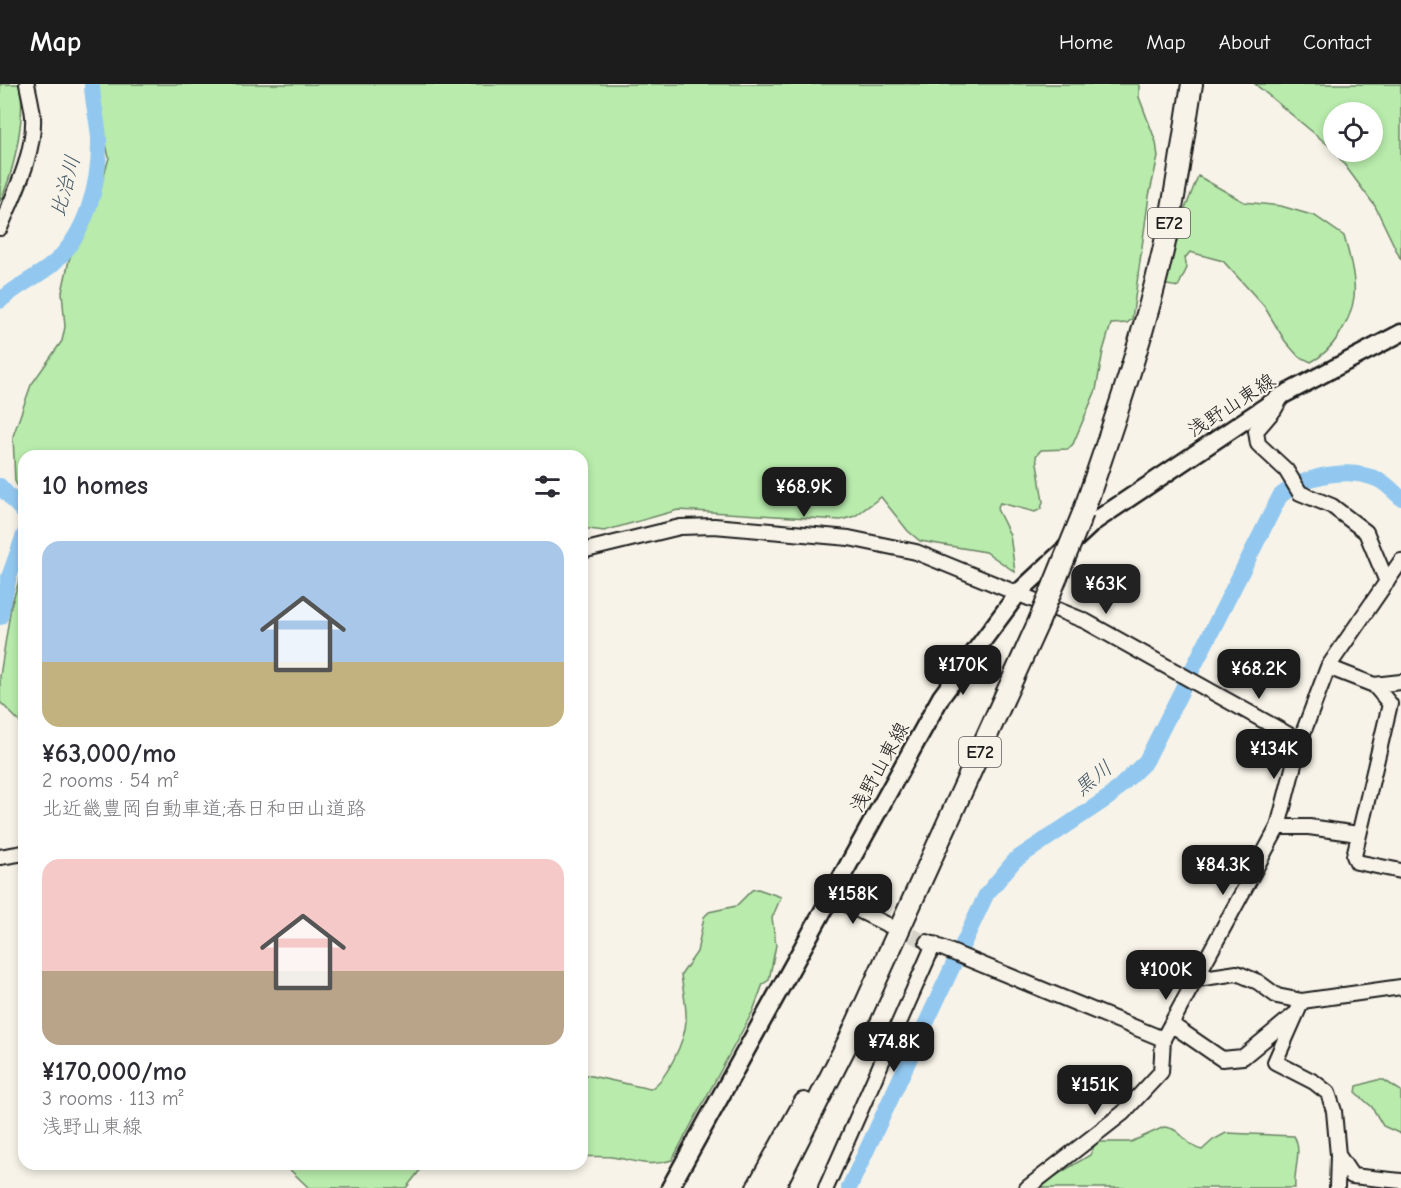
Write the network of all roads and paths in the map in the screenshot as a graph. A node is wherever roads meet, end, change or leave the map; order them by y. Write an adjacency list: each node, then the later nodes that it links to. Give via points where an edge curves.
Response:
1 (27, 84): 4 (street, via 33,116 31,139 20,180)
2 (1184, 84): 6 (highway, E72)
3 (1192, 84): 6 (highway, E72, via 1168,227)
4 (0, 228)
5 (1401, 333): 7 (main road, 浅野山東線)
6 (1132, 358): 21 (highway, E72, bridge, via 1083,513 1039,621)
7 (1283, 394): 10 (street, via 1256,431 1258,444 1286,470 1300,493 1332,506 1366,532); 11 (main road, 浅野山東線, via 1095,521)
8 (588, 550): 11 (street, via 680,527 770,530 849,538 916,552)
9 (1401, 561): 10 (street)
10 (1387, 582): 12 (street)
11 (1019, 592): 15 (street, via 1085,621); 22 (main road, 浅野山東線, via 941,697)
12 (1328, 667): 14 (street); 15 (street)
13 (1401, 682): 14 (street)
14 (1374, 685): 17 (street, via 1389,704)
15 (1300, 741): 16 (street)
16 (1278, 827): 17 (street); 24 (street)
17 (1358, 834): 20 (street, via 1354,856 1357,862)
18 (18, 854): 19 (street)
19 (0, 857)
20 (1401, 871)
21 (920, 882): 34 (highway, E72); 35 (highway, E72, via 850,1038)
22 (832, 897): 23 (street); 33 (main road, 浅野山東線)
23 (888, 924)
24 (1197, 979): 28 (street, via 1237,973); 29 (street)
25 (1401, 987): 26 (street)
26 (1378, 989): 27 (street); 28 (street)
27 (1401, 994)
28 (1299, 1007): 29 (street, via 1243,1057 1222,1059); 31 (street, via 1275,1062 1328,1093 1334,1111)
29 (1171, 1024): 30 (street)
30 (1163, 1039): 36 (street, via 931,943); 37 (street, via 1161,1072 1123,1113)
31 (1338, 1155): 32 (street, via 1352,1176); 38 (street)
32 (1401, 1181)
33 (670, 1188)
34 (757, 1188)
35 (774, 1188)
36 (826, 1188)
37 (1027, 1188)
38 (1337, 1188)

